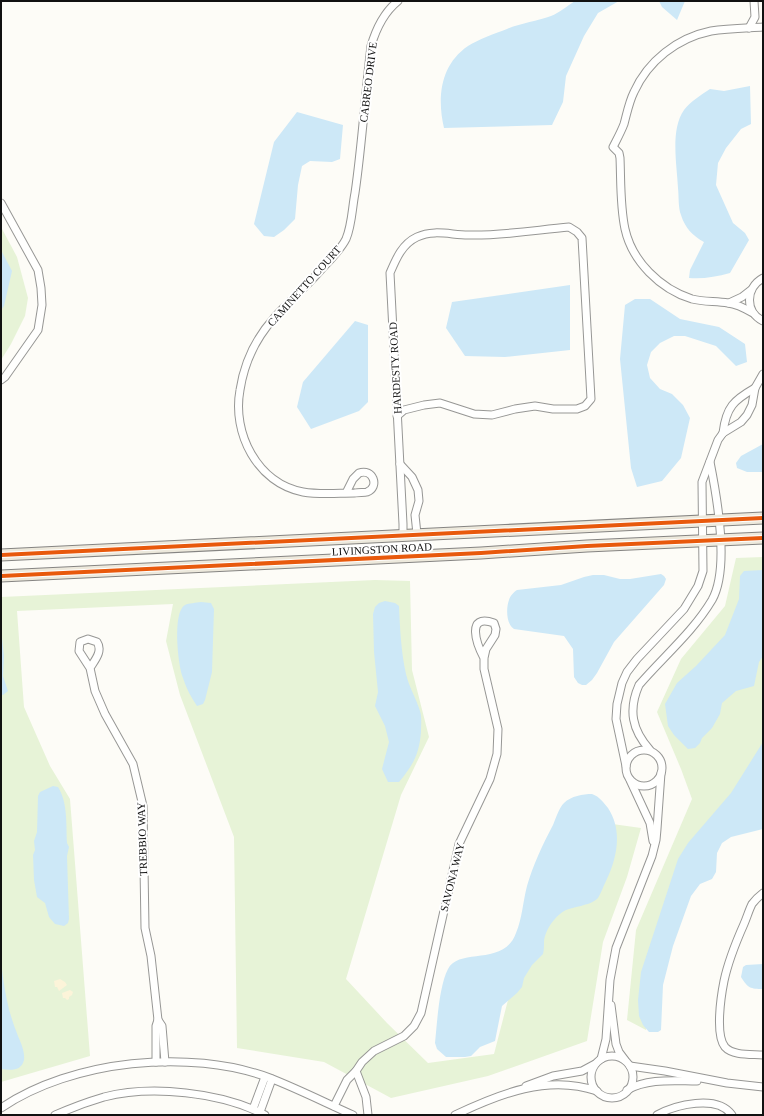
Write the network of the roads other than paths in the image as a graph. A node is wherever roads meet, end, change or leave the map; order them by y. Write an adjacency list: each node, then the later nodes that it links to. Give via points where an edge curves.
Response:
1 (398, 1): 6 (street, CABREO DRIVE, via 374,33)
2 (754, 1): 3 (street)
3 (754, 17): 4 (street); 5 (street)
4 (763, 27): 5 (street)
5 (749, 28): 10 (street, via 699,34 660,56 634,92 624,125 613,147 620,158 625,229 640,262 659,282 679,294 702,301)
6 (361, 148): 20 (street, CAMINETTO COURT, via 346,239 330,261 273,319 250,356 240,390 239,420 245,443 257,463 272,478 302,492)
7 (1, 203): 14 (street, via 38,270 42,305 38,330)
8 (763, 278): 9 (street)
9 (751, 290): 10 (street); 11 (street, via 749,304)
10 (729, 303): 11 (street)
11 (753, 313): 12 (street)
12 (762, 322)
13 (763, 374): 15 (street)
14 (1, 380)
15 (755, 388): 17 (street, via 734,402); 17 (street, via 747,415 741,422)
16 (397, 416): 16 (street, HARDESTY ROAD, via 390,273 406,244 432,232 468,235 569,227 577,232 582,238 591,399 585,406 577,409 534,406 486,415 440,404 404,410); 19 (street, HARDESTY ROAD)
17 (723, 432): 18 (street)
18 (710, 462): 22 (street, via 702,482); 23 (street)
19 (400, 464): 24 (street, via 412,477 418,490 419,501 415,515); 25 (street, HARDESTY ROAD)
20 (346, 493)
21 (763, 518): 23 (main road, LIVINGSTON ROAD)
22 (702, 521): 23 (main road, LIVINGSTON ROAD); 24 (main road, LIVINGSTON ROAD); 28 (street)
23 (720, 521): 27 (street)
24 (417, 534): 25 (main road, LIVINGSTON ROAD)
25 (403, 535): 29 (main road, LIVINGSTON ROAD)
26 (763, 538): 27 (main road, LIVINGSTON ROAD)
27 (721, 540): 28 (main road, LIVINGSTON ROAD); 33 (street, via 720,574 713,598 697,621 639,685 634,696 633,713 636,729)
28 (702, 541): 30 (main road, LIVINGSTON ROAD); 34 (street, via 703,571 692,598 637,659 622,682 616,720)
29 (1, 555)
30 (1, 576)
31 (484, 658): 31 (street, SAVONA WAY, via 486,649 495,635 494,623 483,622 476,628 476,642); 46 (street, SAVONA WAY, via 484,669 498,728 497,754 490,779 459,844 421,1012 414,1026 404,1036 374,1052)
32 (90, 668): 40 (street, TREBBIO WAY, via 95,691 105,714 133,764 143,806 146,928)
33 (650, 750): 34 (street, via 634,752); 35 (street, via 661,762)
34 (626, 766): 36 (street)
35 (661, 773): 36 (street, via 659,779 649,786 636,784); 37 (street, via 658,829)
36 (628, 776): 37 (street, via 650,823)
37 (654, 849): 39 (street, via 616,948)
38 (763, 893): 41 (street, via 752,904 730,961 724,982 719,1031 724,1046 729,1051)
39 (609, 993): 42 (street, via 606,1040); 45 (street, via 616,1044)
40 (158, 1020): 43 (street, TREBBIO WAY); 44 (street, TREBBIO WAY, via 162,1026)
41 (763, 1055)
42 (599, 1061): 45 (street, via 614,1056); 50 (street, via 582,1071 553,1076); 52 (street, via 593,1068 591,1081)
43 (156, 1062): 44 (street); 54 (street, via 67,1077 17,1097)
44 (165, 1062): 47 (street, via 219,1065)
45 (628, 1064): 48 (street); 51 (street, via 632,1079)
46 (356, 1071): 53 (street, SAVONA WAY); 59 (street, via 366,1097)
47 (268, 1078): 53 (street); 55 (street); 56 (street)
48 (712, 1080): 49 (street); 51 (street, via 649,1083)
49 (763, 1087)
50 (522, 1088): 52 (street, via 569,1086); 60 (street, via 501,1094)
51 (627, 1090): 52 (street, via 616,1097 603,1096)
52 (597, 1091)
53 (334, 1106): 58 (street)
54 (1, 1108)
55 (253, 1109): 56 (street); 57 (street, via 201,1095 165,1091 105,1097)
56 (262, 1114)
57 (55, 1115)
58 (353, 1115)
59 (368, 1115)
60 (455, 1115)
61 (657, 1115): 62 (street, via 678,1106 705,1104 723,1107)
62 (732, 1115)

